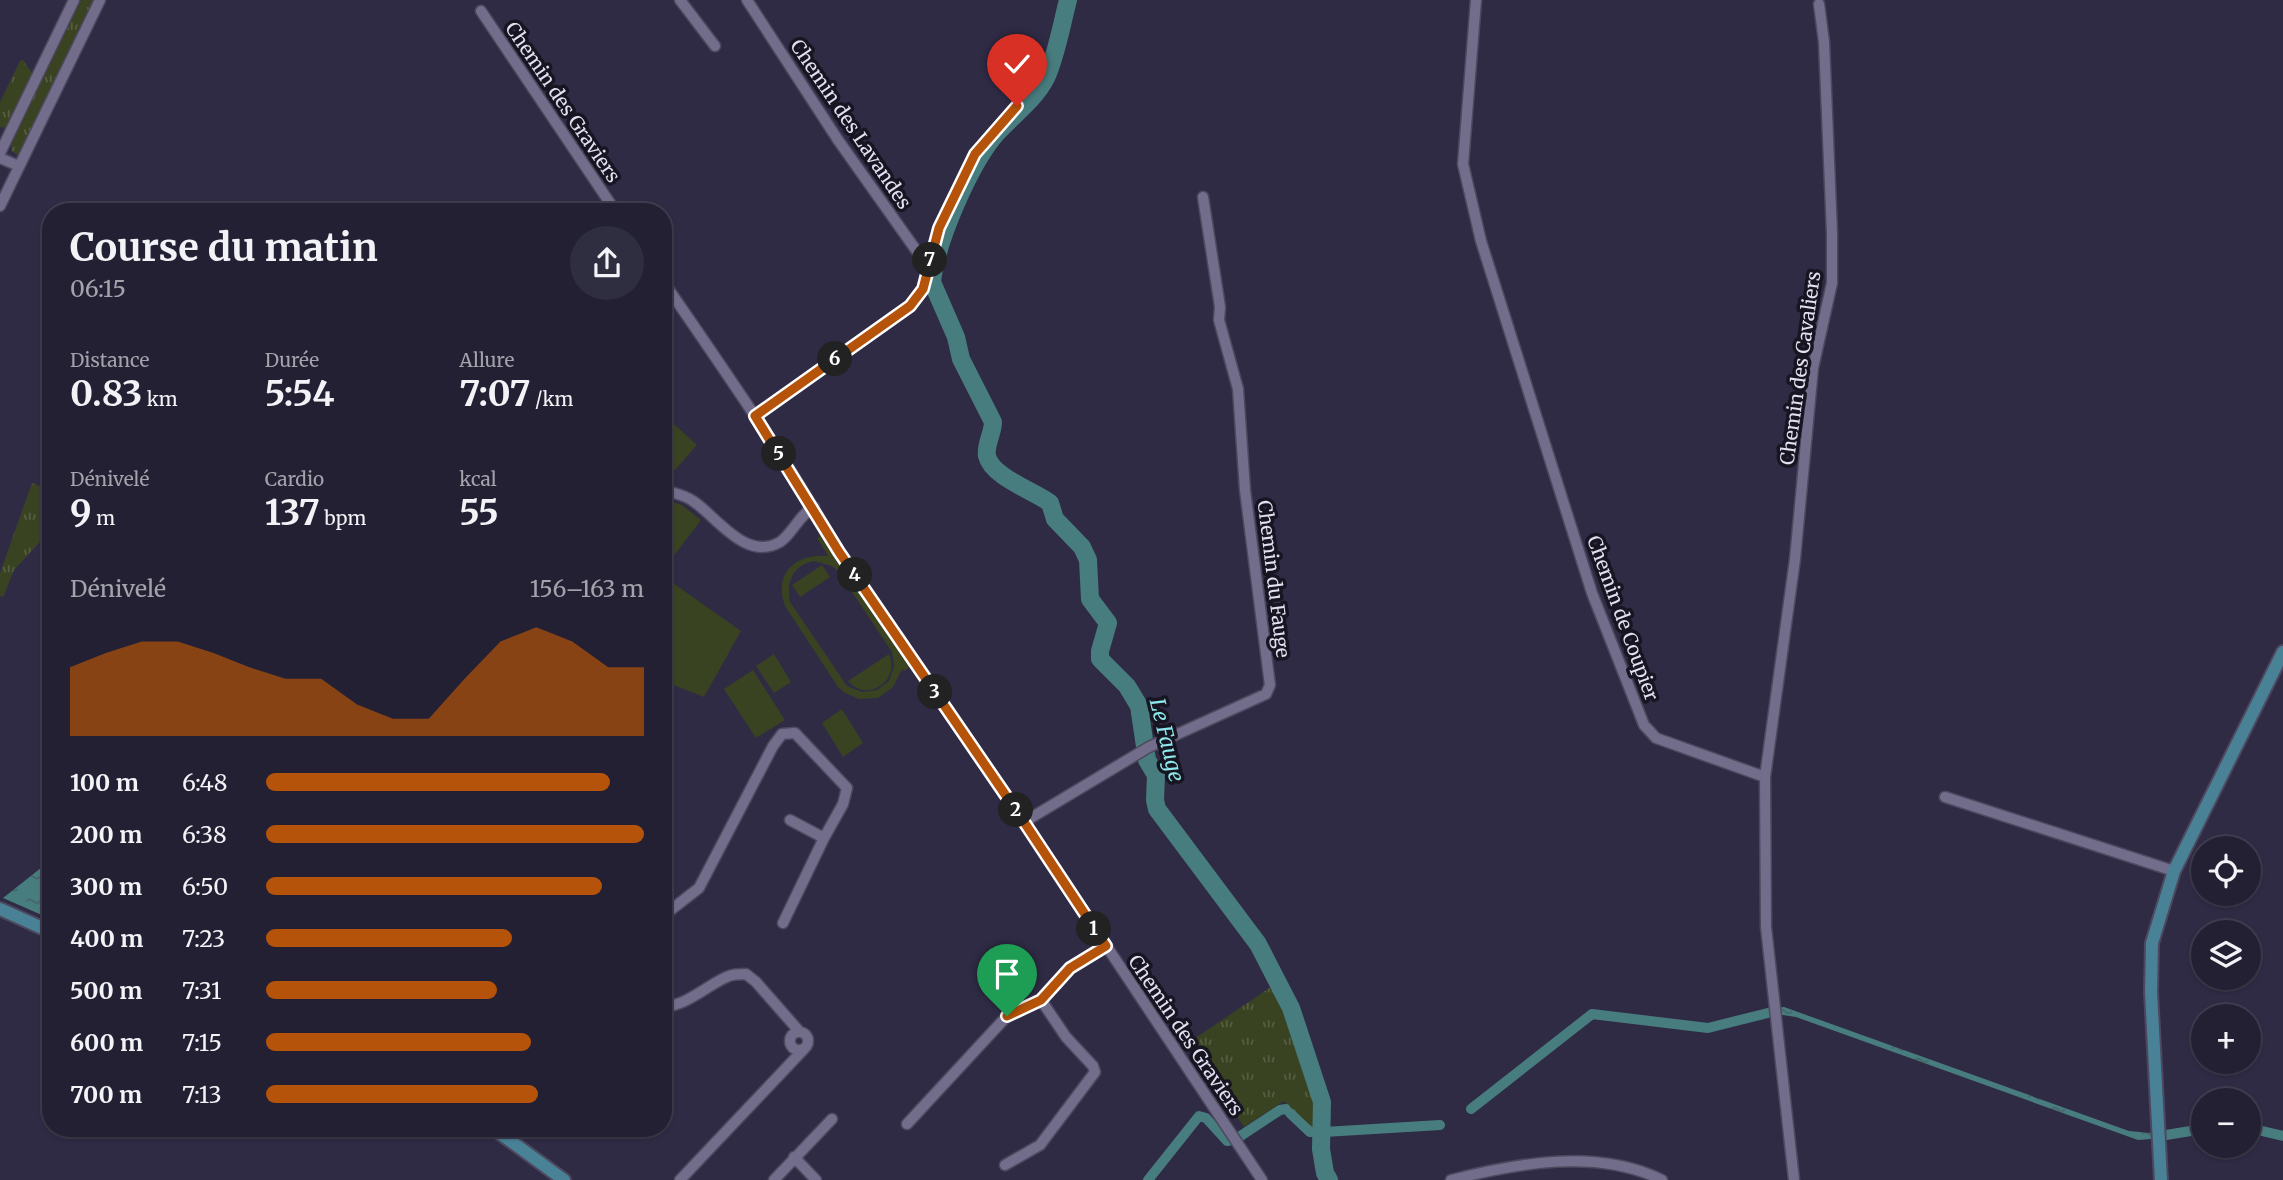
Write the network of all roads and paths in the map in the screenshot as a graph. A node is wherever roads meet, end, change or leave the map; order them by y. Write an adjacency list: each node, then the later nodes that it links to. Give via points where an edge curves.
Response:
1 (74, 0): 10 (street)
2 (100, 0): 11 (street)
3 (680, 0): 8 (street)
4 (747, 0): 15 (street, Chemin des Lavandes)
5 (1476, 0): 21 (street, Chemin de Coupier, via 1463,164 1481,242 1595,600 1644,725 1656,738)
6 (1819, 4): 21 (street, Chemin des Cavaliers, via 1832,283 1813,368 1795,559)
7 (481, 11): 13 (street, Chemin des Graviers)
8 (715, 46)
9 (1017, 106): 15 (street, via 975,154 939,228)
10 (0, 155): 11 (street)
11 (19, 166): 14 (street)
12 (1203, 197): 24 (street, Chemin du Fauge, via 1219,320 1238,389 1245,490 1270,685 1266,694 1145,749)
13 (611, 203)
14 (0, 206)
15 (928, 267): 17 (street, via 923,289 910,306)
16 (672, 294): 17 (street, Chemin des Graviers)
17 (755, 416): 19 (street, Chemin des Graviers)
18 (672, 493): 19 (street, via 687,497 738,540 752,545 779,542)
19 (814, 507): 24 (street, Chemin des Graviers, via 839,552)
20 (2283, 652): 26 (main road)
21 (1765, 777): 47 (street, via 1766,927)
22 (1945, 797): 26 (street)
23 (790, 820): 25 (street)
24 (1024, 822): 32 (street, Chemin des Graviers)
25 (824, 838): 28 (street, via 847,788 795,733 782,734 699,888); 30 (street)
26 (2174, 871): 48 (main road, via 2152,943)
27 (0, 907): 29 (main road); 31 (main road)
28 (672, 909)
29 (42, 923)
30 (783, 923)
31 (42, 928)
32 (1106, 946): 33 (street, via 1070,968); 44 (street, Chemin des Graviers)
33 (1041, 1000): 36 (street, via 1007,1016); 39 (street, via 1095,1072 1040,1144)
34 (672, 1006): 41 (street, via 730,975 746,974 799,1031 791,1036 790,1044 795,1050 804,1049)
35 (832, 1119): 38 (street)
36 (907, 1124)
37 (505, 1137): 40 (main road)
38 (794, 1157): 42 (street); 43 (street)
39 (1005, 1165)
40 (561, 1178)
41 (680, 1180)
42 (774, 1180)
43 (816, 1180)
44 (1262, 1180)
45 (1451, 1180): 46 (street, via 1497,1168 1570,1161 1619,1164)
46 (1662, 1180)
47 (1794, 1180)
48 (2161, 1180)

